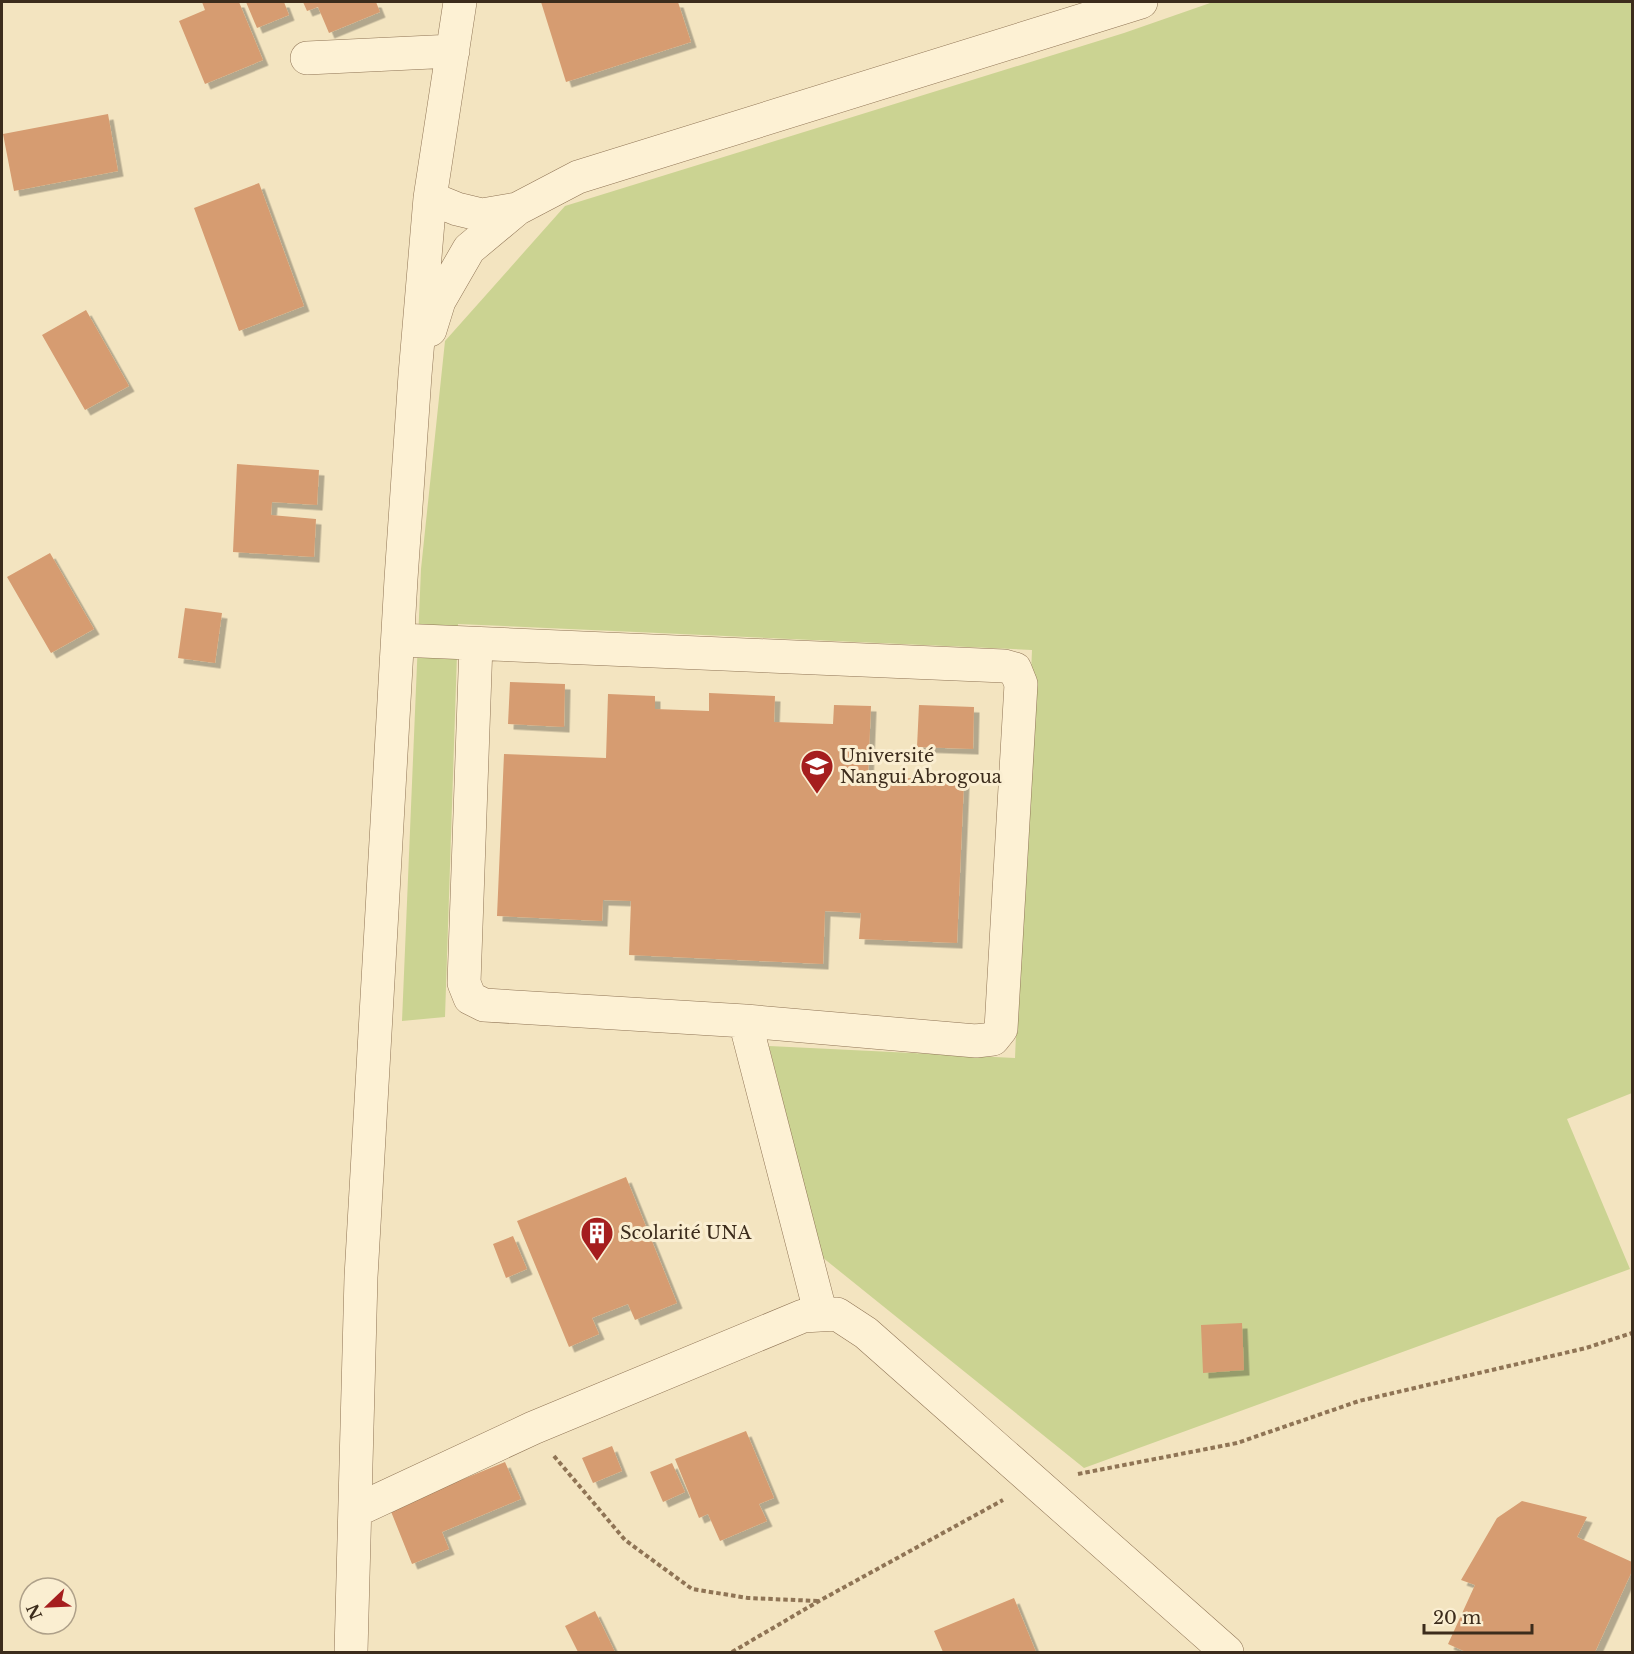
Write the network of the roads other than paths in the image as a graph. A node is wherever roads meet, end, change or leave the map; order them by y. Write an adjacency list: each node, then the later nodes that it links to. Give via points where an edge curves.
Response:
1 (460, 2): 3 (lane)
2 (1141, 2): 6 (lane, via 578,177)
3 (453, 51): 4 (lane); 5 (lane)
4 (307, 58)
5 (430, 198): 6 (lane, via 482,215); 7 (lane)
6 (517, 209): 7 (lane, via 469,249 439,301)
7 (415, 375): 8 (lane)
8 (398, 640): 9 (lane); 12 (lane, via 361,1277)
9 (476, 644): 10 (lane, via 464,983 470,998 484,1005); 10 (lane, via 1016,669 1021,684 1001,1029 993,1039 976,1041)
10 (745, 1022): 11 (lane)
11 (820, 1315): 12 (lane, via 803,1316 533,1428); 14 (lane, via 837,1314 866,1333)
12 (355, 1511): 13 (lane)
13 (351, 1653)
14 (1227, 1653)

